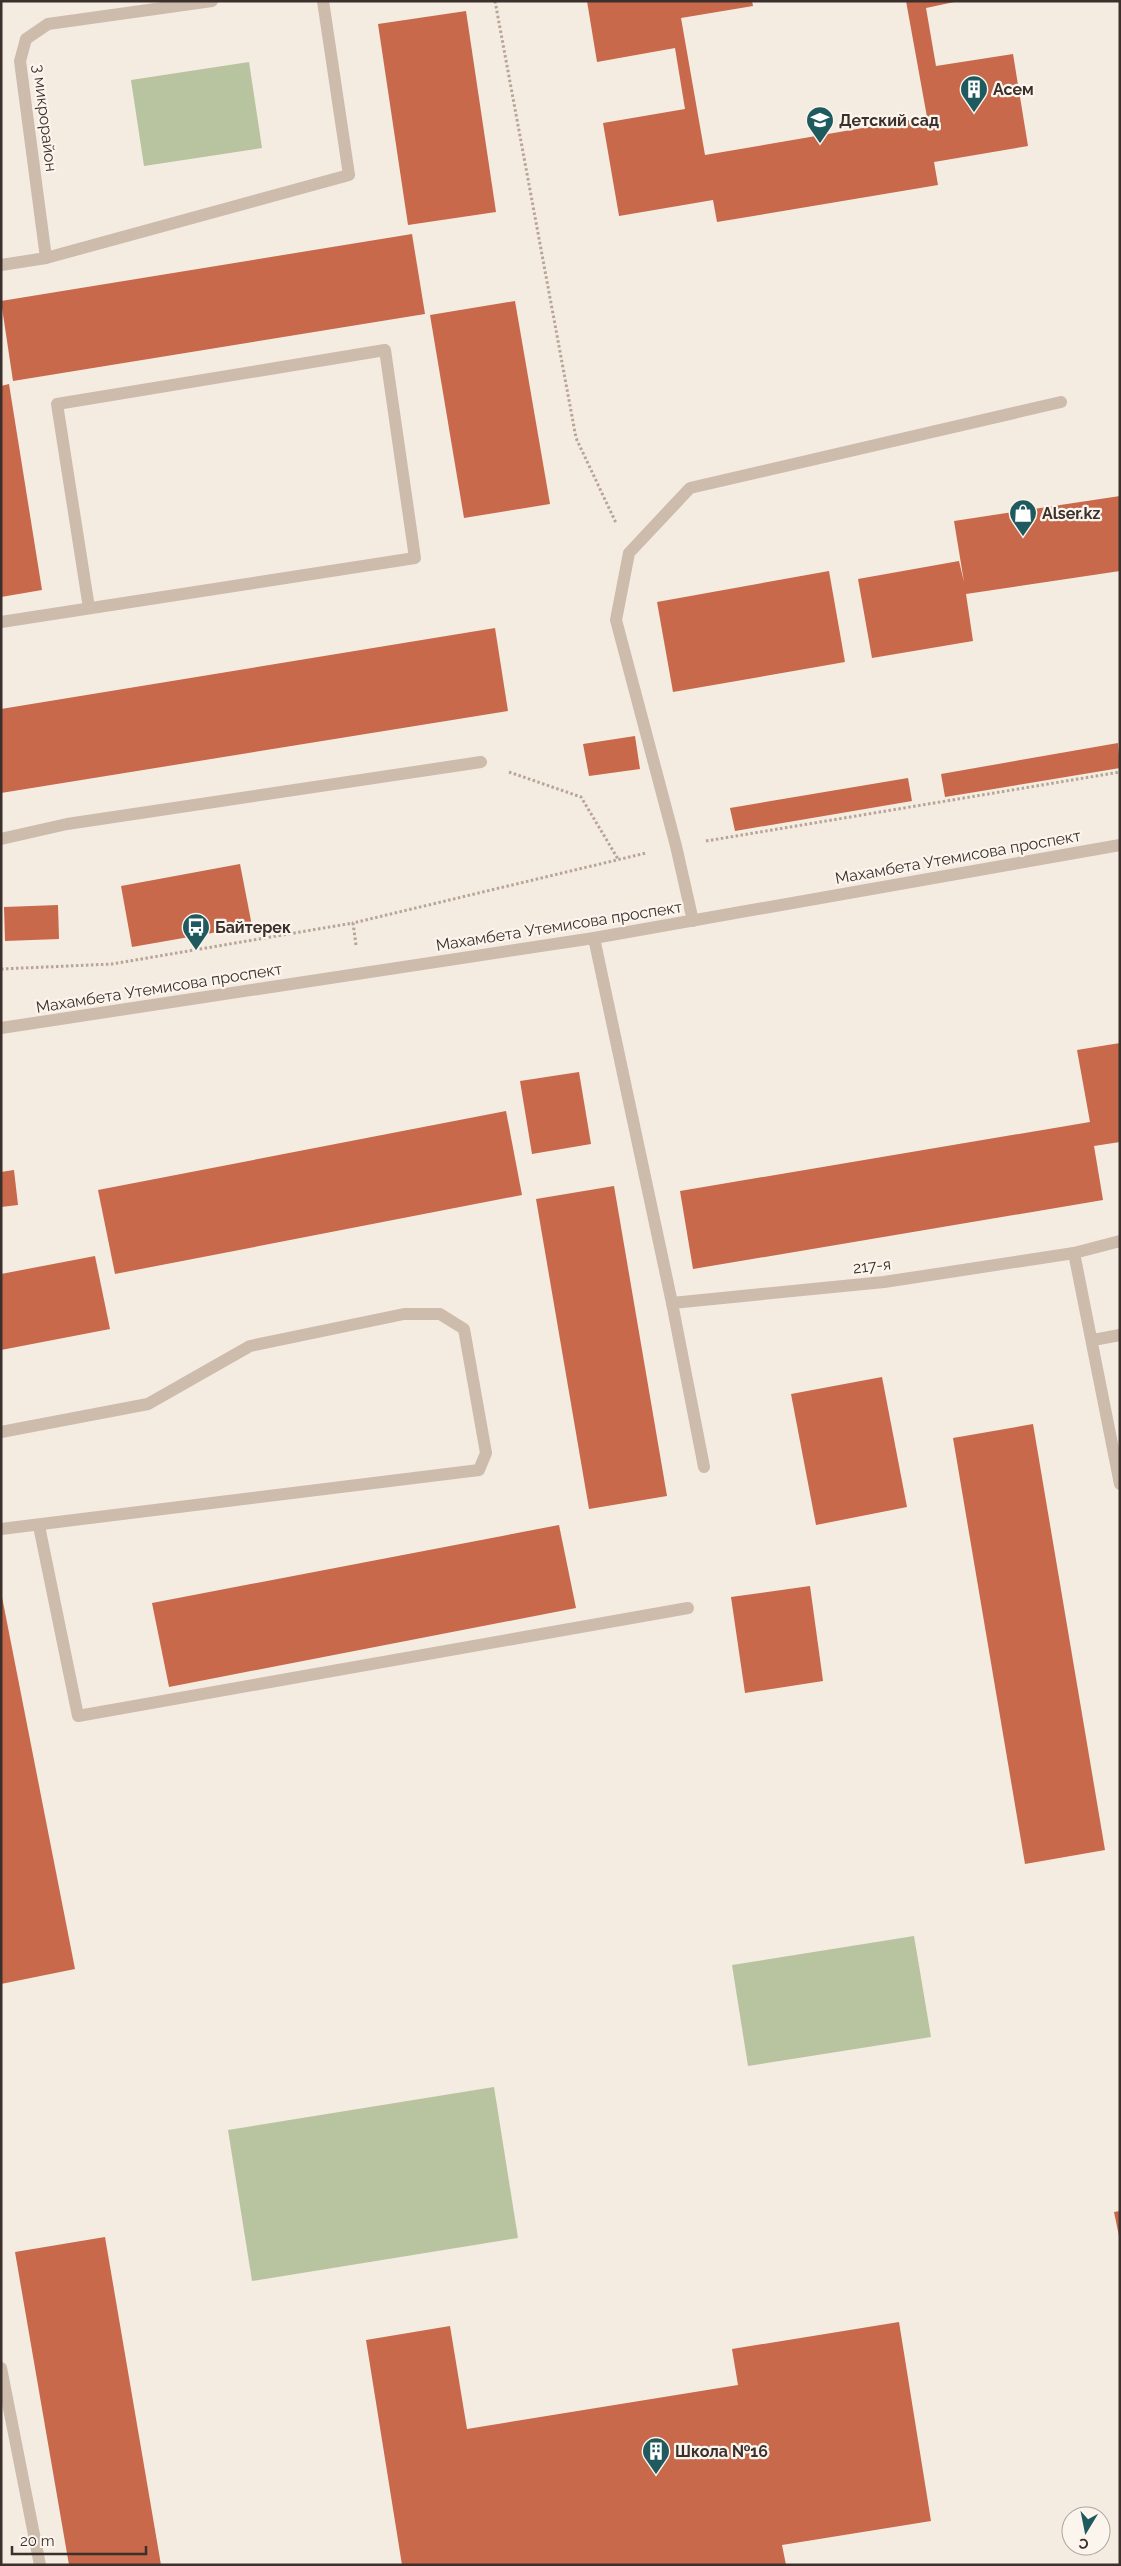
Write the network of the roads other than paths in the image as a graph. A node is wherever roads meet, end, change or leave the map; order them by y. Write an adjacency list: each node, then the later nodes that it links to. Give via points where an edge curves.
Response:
1 (212, 1): 3 (street, 3 микрорайон, via 48,24 26,39 20,61)
2 (323, 1): 3 (street, via 349,175)
3 (46, 258): 4 (street)
4 (1, 265)
5 (1061, 402): 11 (street, via 690,488 630,553 616,620)
6 (89, 608): 6 (street, via 415,558 385,350 57,404); 7 (street)
7 (1, 622)
8 (481, 762): 9 (street, via 67,824)
9 (1, 839)
10 (1120, 845): 11 (street, Махамбета Утемисова проспект)
11 (694, 921): 12 (street, Махамбета Утемисова проспект)
12 (594, 938): 13 (street, Махамбета Утемисова проспект); 16 (street)
13 (1, 1028)
14 (1120, 1241): 15 (street, 217-я)
15 (1074, 1253): 16 (street, 217-я, via 884,1282); 18 (street)
16 (672, 1302): 20 (street)
17 (1120, 1335): 18 (street)
18 (1093, 1340): 21 (street)
19 (1, 1432): 22 (street, via 148,1404 250,1346 404,1314 440,1314 464,1329 486,1453 479,1470)
20 (704, 1467)
21 (1120, 1484)
22 (39, 1526): 23 (street); 24 (street, via 78,1716)
23 (1, 1529)
24 (688, 1608)
25 (1, 2368): 26 (street)
26 (40, 2565)

